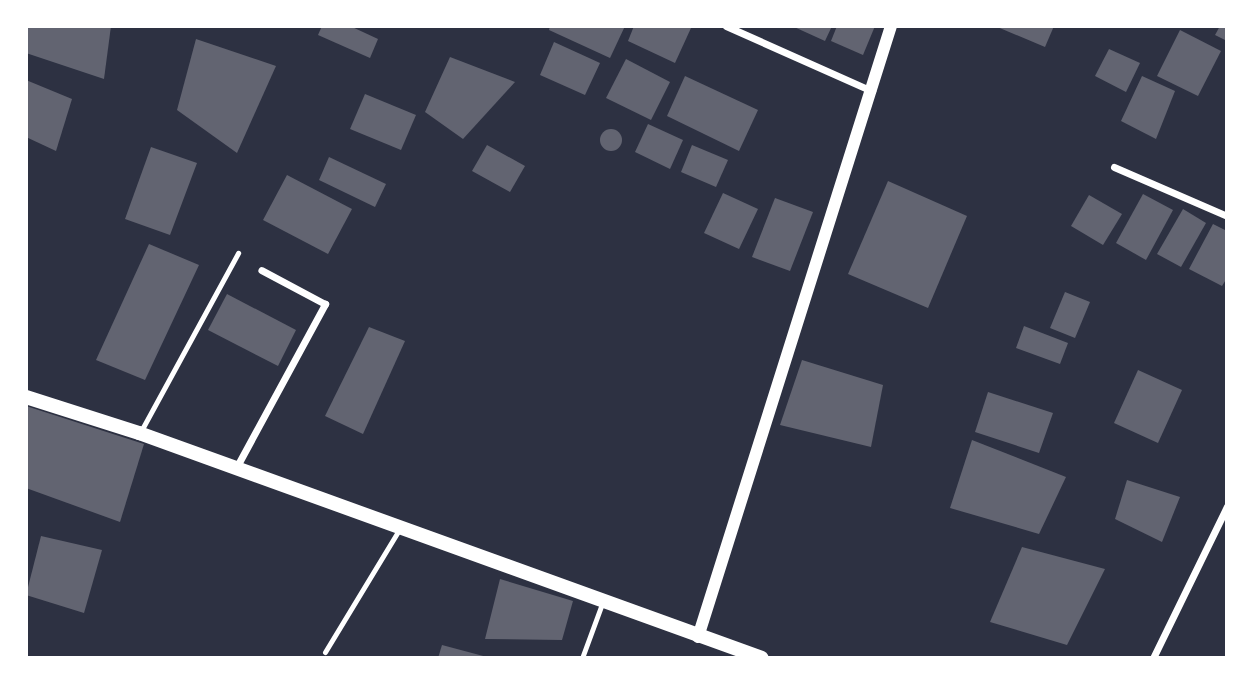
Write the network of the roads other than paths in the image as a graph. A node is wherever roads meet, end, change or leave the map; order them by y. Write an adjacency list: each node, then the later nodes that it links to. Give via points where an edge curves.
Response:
1 (726, 26): 3 (street)
2 (891, 26): 3 (street)
3 (873, 91): 14 (street)
4 (1114, 167): 5 (street)
5 (1227, 216)
6 (238, 253): 9 (lane)
7 (261, 270): 10 (street, via 325,304)
8 (26, 397): 9 (main road)
9 (139, 433): 10 (main road)
10 (236, 468): 12 (main road)
11 (1227, 506): 18 (street)
12 (400, 528): 13 (main road); 15 (lane)
13 (603, 600): 14 (main road); 16 (lane)
14 (698, 637): 17 (main road)
15 (324, 652)
16 (582, 658)
17 (762, 658)
18 (1153, 658)

